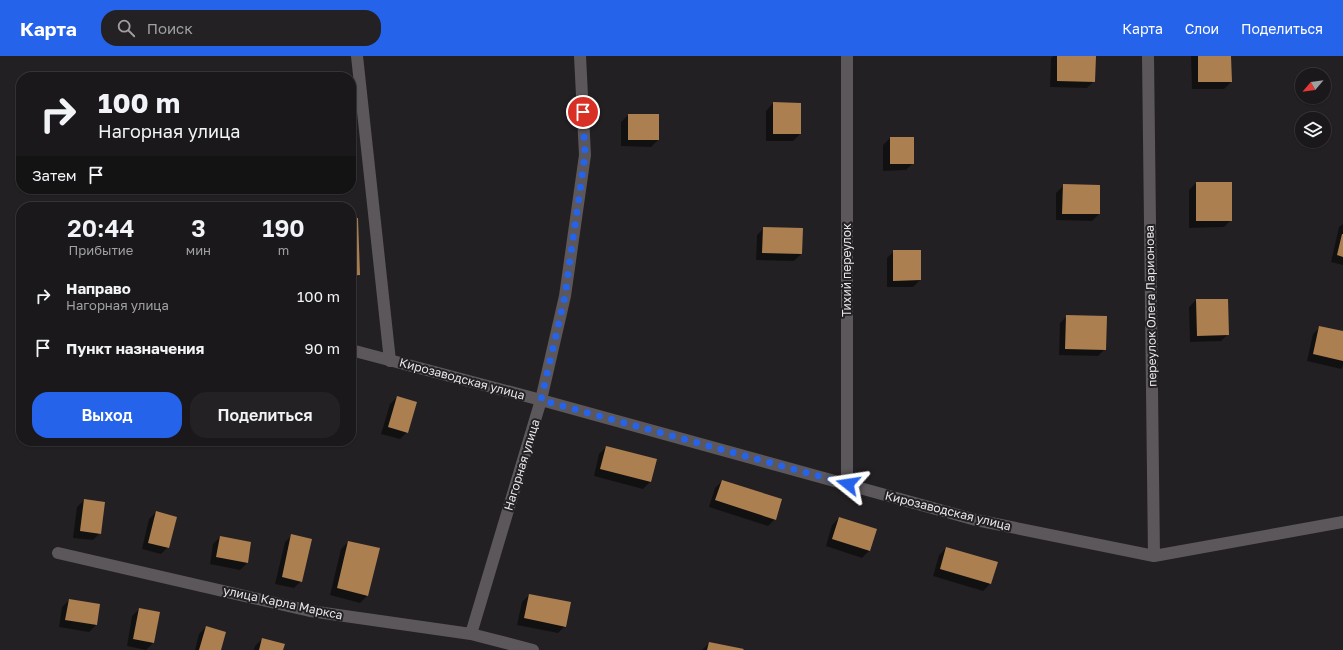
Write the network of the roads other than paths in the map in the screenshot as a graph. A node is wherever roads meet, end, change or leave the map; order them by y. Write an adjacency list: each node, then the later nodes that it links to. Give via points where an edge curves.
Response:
1 (357, 56): 6 (street)
2 (580, 56): 7 (street, Нагорная улица, via 585,155 565,296)
3 (847, 56): 8 (street, Тихий переулок)
4 (1148, 56): 11 (street, переулок Олега Ларионова)
5 (356, 351): 6 (street, Кирозаводская улица)
6 (390, 361): 7 (street, Кирозаводская улица)
7 (541, 400): 8 (street, Кирозаводская улица); 12 (street, Нагорная улица)
8 (848, 484): 11 (street, Кирозаводская улица, via 976,520)
9 (1343, 522): 11 (street, Кирозаводская улица)
10 (58, 553): 12 (street, улица Карла Маркса, via 310,611)
11 (1154, 556)
12 (471, 634): 13 (street, улица Карла Маркса)
13 (533, 650)

